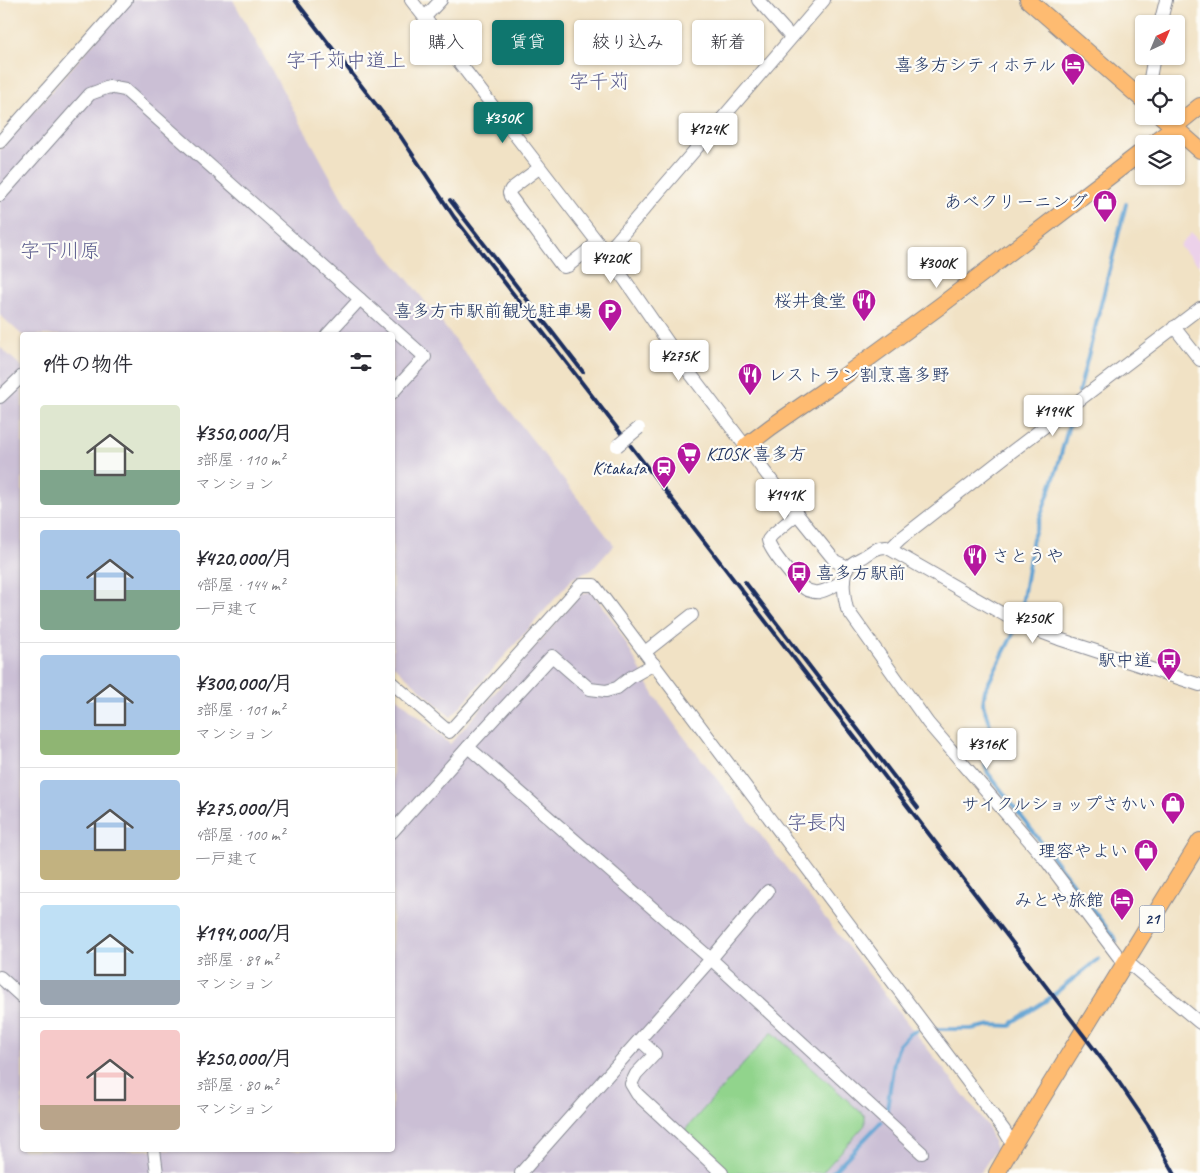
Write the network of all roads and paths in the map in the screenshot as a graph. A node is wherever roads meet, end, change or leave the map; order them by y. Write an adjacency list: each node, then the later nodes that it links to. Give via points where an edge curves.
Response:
1 (126, 0): 17 (street)
2 (411, 0): 9 (street)
3 (441, 0): 9 (street)
4 (758, 0): 10 (street)
5 (824, 0): 10 (street)
6 (1028, 0): 11 (main road)
7 (1166, 0): 8 (street)
8 (1162, 15)
9 (425, 17): 20 (street)
10 (791, 37): 22 (street, via 621,236)
11 (1135, 87)
12 (1200, 106): 13 (main road)
13 (1185, 114)
14 (1166, 125): 16 (main road)
15 (1171, 125): 18 (main road)
16 (1158, 135)
17 (0, 142)
18 (1200, 150)
19 (1135, 157): 33 (main road, via 940,306)
20 (539, 168): 22 (street); 22 (street, via 509,193 561,265 568,266)
21 (0, 195): 23 (street, via 90,94 109,87 125,90)
22 (601, 248): 33 (street)
23 (360, 299): 26 (street); 29 (street, via 425,357)
24 (1200, 308): 25 (street)
25 (1174, 327): 27 (street); 35 (street)
26 (330, 332)
27 (1200, 360)
28 (20, 378): 30 (street)
29 (395, 390)
30 (0, 397)
31 (639, 428): 32 (street, bridge)
32 (617, 446)
33 (746, 446): 34 (street)
34 (797, 514): 36 (street, via 835,561); 37 (street, via 772,535 768,546 807,590 817,593)
35 (888, 548): 36 (street, via 879,547); 41 (street, via 1022,625)
36 (848, 567): 37 (street)
37 (844, 580): 48 (street, via 843,596 847,609 928,723 1045,859 1118,956)
38 (692, 615): 39 (street)
39 (645, 652): 40 (street); 42 (street, via 594,585 581,585 448,732)
40 (654, 664): 43 (street, via 617,688 606,691 590,689 552,656); 53 (street)
41 (1200, 685)
42 (395, 686)
43 (468, 747): 44 (street); 47 (street)
44 (395, 829)
45 (1200, 841): 48 (main road, 21)
46 (768, 891): 47 (street)
47 (711, 960): 52 (street); 55 (street)
48 (1126, 961): 51 (street); 53 (main road, 21)
49 (0, 977): 50 (street)
50 (20, 995)
51 (1200, 1023)
52 (640, 1040): 57 (street); 58 (street, via 654,1054 636,1074 632,1084 637,1094)
53 (1013, 1145): 59 (main road, 21)
54 (154, 1152): 56 (street)
55 (922, 1153)
56 (157, 1173)
57 (521, 1173)
58 (722, 1173)
59 (997, 1173)

